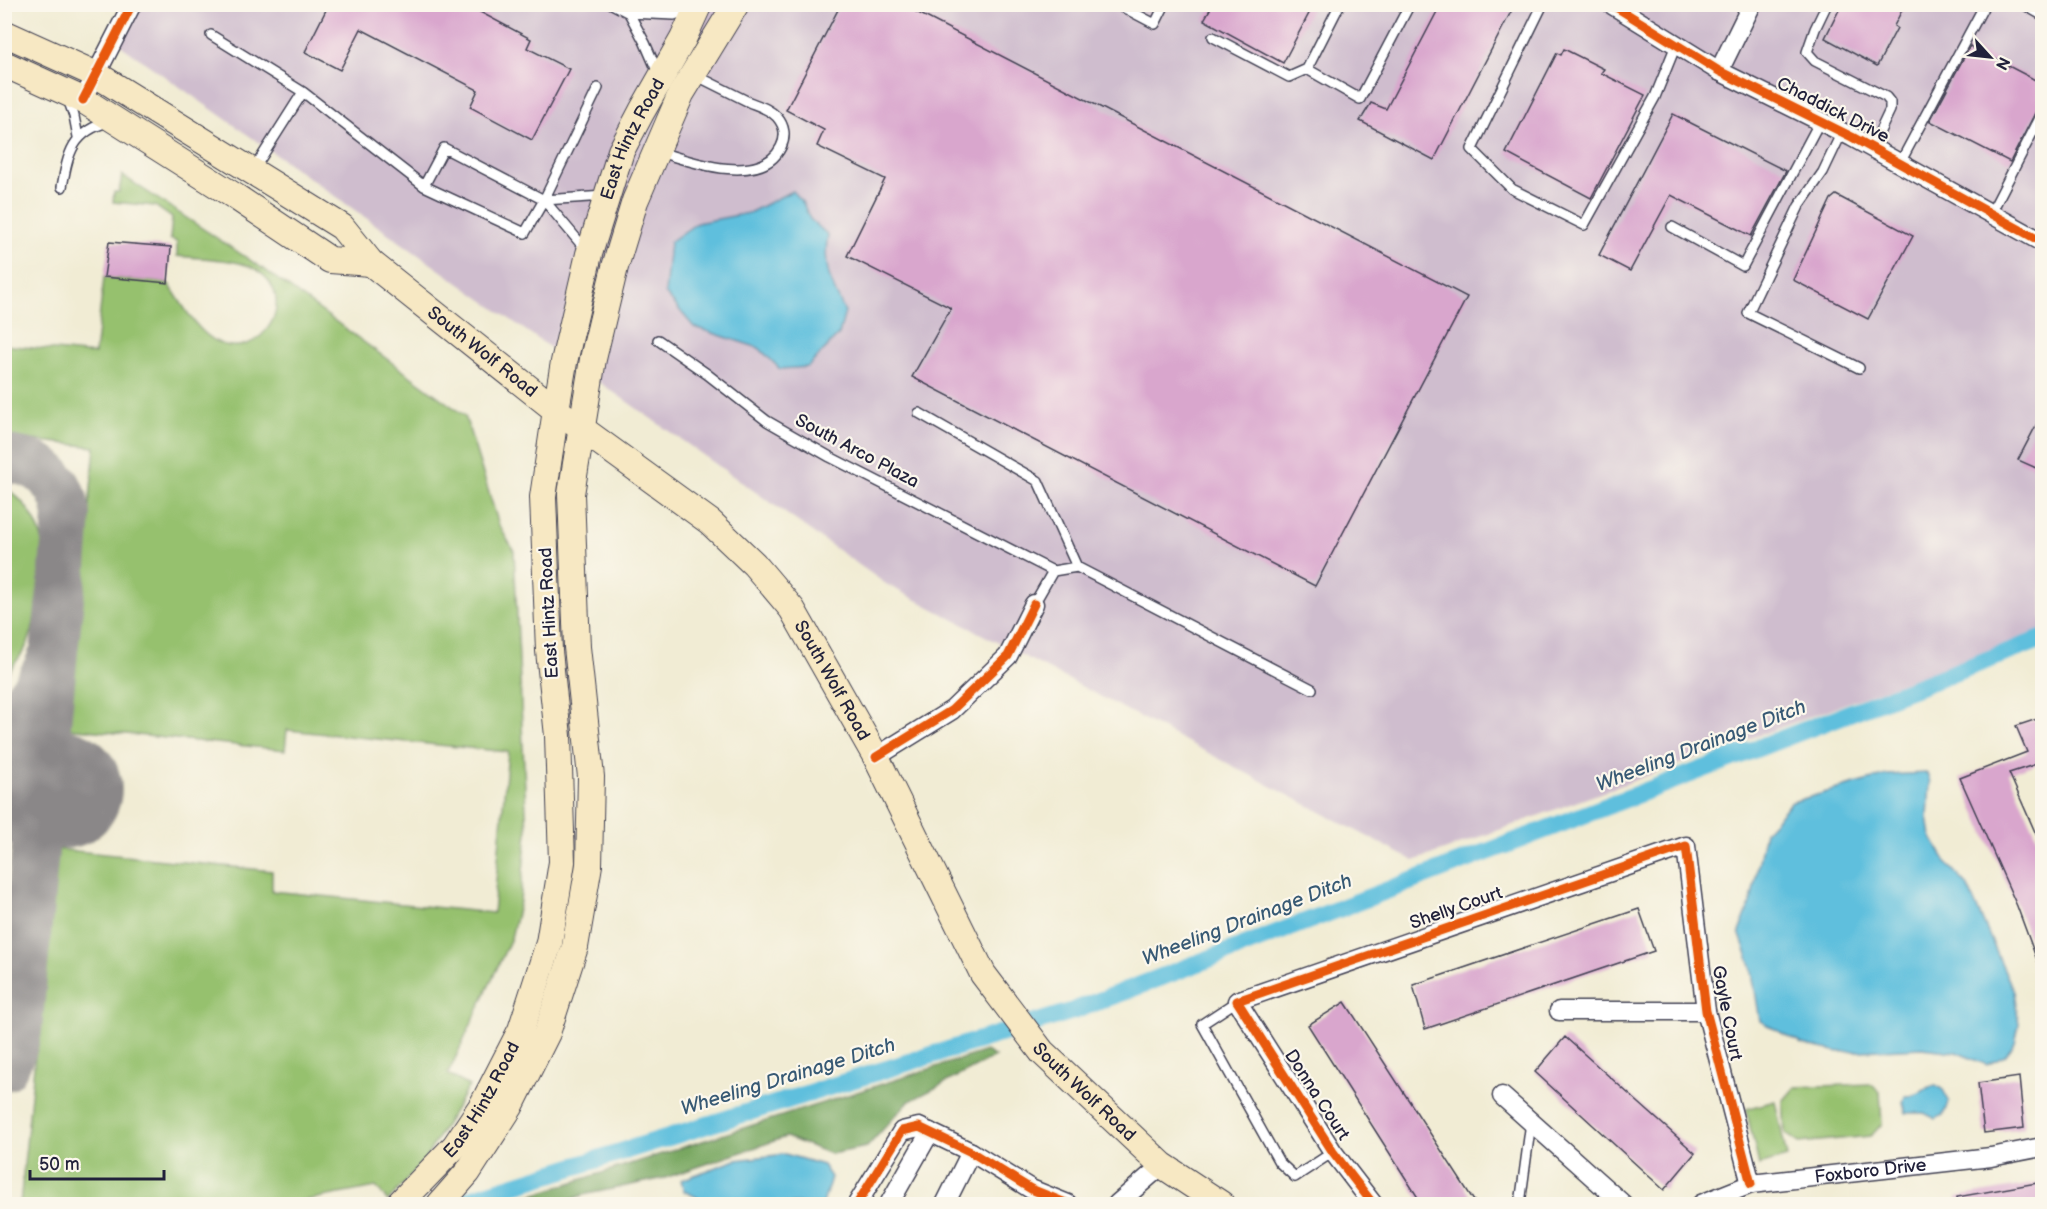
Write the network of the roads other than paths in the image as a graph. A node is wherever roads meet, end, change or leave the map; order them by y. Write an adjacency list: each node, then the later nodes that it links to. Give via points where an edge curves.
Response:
1 (132, 4): 25 (street)
2 (612, 4): 15 (lane)
3 (736, 4): 24 (main road, East Hintz Road)
4 (1117, 4): 5 (lane, via 1155,24)
5 (1165, 4)
6 (1340, 4): 22 (lane)
7 (1410, 4): 22 (lane, via 1360,99)
8 (1543, 4): 20 (lane, via 1472,149 1512,189 1584,225 1655,97)
9 (1611, 4): 20 (street, Chaddick Drive)
10 (1752, 4): 23 (street)
11 (1827, 4): 35 (lane, via 1808,52 1815,61 1890,102)
12 (1985, 4): 37 (lane)
13 (2024, 4): 16 (lane)
14 (699, 5): 15 (lane, via 674,15); 26 (main road, East Hintz Road)
15 (629, 13): 26 (lane)
16 (2043, 15)
17 (4, 33): 25 (main road, South Wolf Road)
18 (212, 35): 28 (lane)
19 (1213, 37): 22 (lane, via 1289,77)
20 (1676, 45): 23 (street, Chaddick Drive)
21 (4, 64): 29 (main road)
22 (1307, 69)
23 (1719, 71): 32 (street, Chaddick Drive)
24 (693, 74): 36 (main road, East Hintz Road); 36 (lane, via 772,112 783,126 781,148 763,164 734,169 687,161)
25 (97, 75): 29 (street); 38 (main road, South Wolf Road)
26 (661, 78): 41 (main road, East Hintz Road, via 621,151)
27 (598, 88): 42 (lane)
28 (303, 92): 38 (lane); 39 (lane)
29 (74, 96): 31 (main road); 34 (lane)
30 (2043, 114): 43 (lane)
31 (116, 121): 34 (lane, via 94,126); 47 (main road, via 330,260)
32 (1820, 121): 33 (street, Chaddick Drive); 44 (lane, via 1743,266)
33 (1842, 132): 35 (street, Chaddick Drive); 49 (lane, via 1823,172 1799,206 1748,313)
34 (78, 137): 40 (lane, via 67,159)
35 (1872, 148): 37 (street, Chaddick Drive)
36 (657, 150): 52 (main road, East Hintz Road, via 634,201 615,267)
37 (1900, 164): 43 (street, Chaddick Drive)
38 (253, 171): 47 (main road, South Wolf Road, via 342,227)
39 (424, 186): 42 (lane, via 525,233); 42 (lane, via 444,148)
40 (62, 187)
41 (607, 196): 42 (lane); 46 (main road, East Hintz Road)
42 (544, 200): 46 (lane)
43 (1991, 213): 45 (street, Chaddick Drive)
44 (1672, 227)
45 (2043, 242)
46 (589, 254): 50 (main road, East Hintz Road)
47 (371, 264): 50 (main road, South Wolf Road)
48 (658, 340): 54 (lane, South Arco Plaza, via 767,421)
49 (1859, 368)
50 (556, 410): 52 (main road, South Wolf Road); 70 (main road, East Hintz Road, via 543,497 562,862 549,943 521,1030 483,1104 455,1146)
51 (919, 413): 53 (lane, via 1038,481)
52 (581, 429): 57 (main road, South Wolf Road, via 710,522 754,564 792,609); 71 (main road, East Hintz Road, via 572,494 577,647 591,777 589,865 575,947 548,1033 510,1107 468,1172)
53 (1077, 567): 54 (lane); 56 (lane)
54 (1053, 572): 55 (lane)
55 (1034, 604): 57 (street, via 1008,656 968,695 952,710)
56 (1312, 689)
57 (876, 757): 68 (main road, South Wolf Road, via 983,974 1042,1053)
58 (1686, 846): 59 (street, Shelly Court); 61 (street, Gayle Court)
59 (1237, 1001): 67 (street, Donna Court); 67 (lane, via 1202,1024 1279,1162 1295,1177)
60 (1559, 1011): 61 (street)
61 (1706, 1011): 69 (street, Gayle Court)
62 (1502, 1096): 63 (street)
63 (1531, 1122): 79 (lane); 80 (street)
64 (925, 1130): 66 (street); 72 (street, via 902,1131); 73 (street)
65 (2043, 1147): 69 (street, Foxboro Drive, via 1991,1157)
66 (970, 1152): 74 (street); 75 (street, via 1032,1189)
67 (1333, 1152): 78 (street, Donna Court)
68 (1162, 1165): 76 (street); 77 (main road, South Wolf Road)
69 (1751, 1184): 81 (street, Foxboro Drive)
70 (399, 1204)
71 (440, 1204)
72 (857, 1204)
73 (889, 1204)
74 (945, 1204)
75 (1068, 1204)
76 (1117, 1204)
77 (1221, 1204)
78 (1372, 1204)
79 (1520, 1204)
80 (1623, 1204)
81 (1701, 1204)

